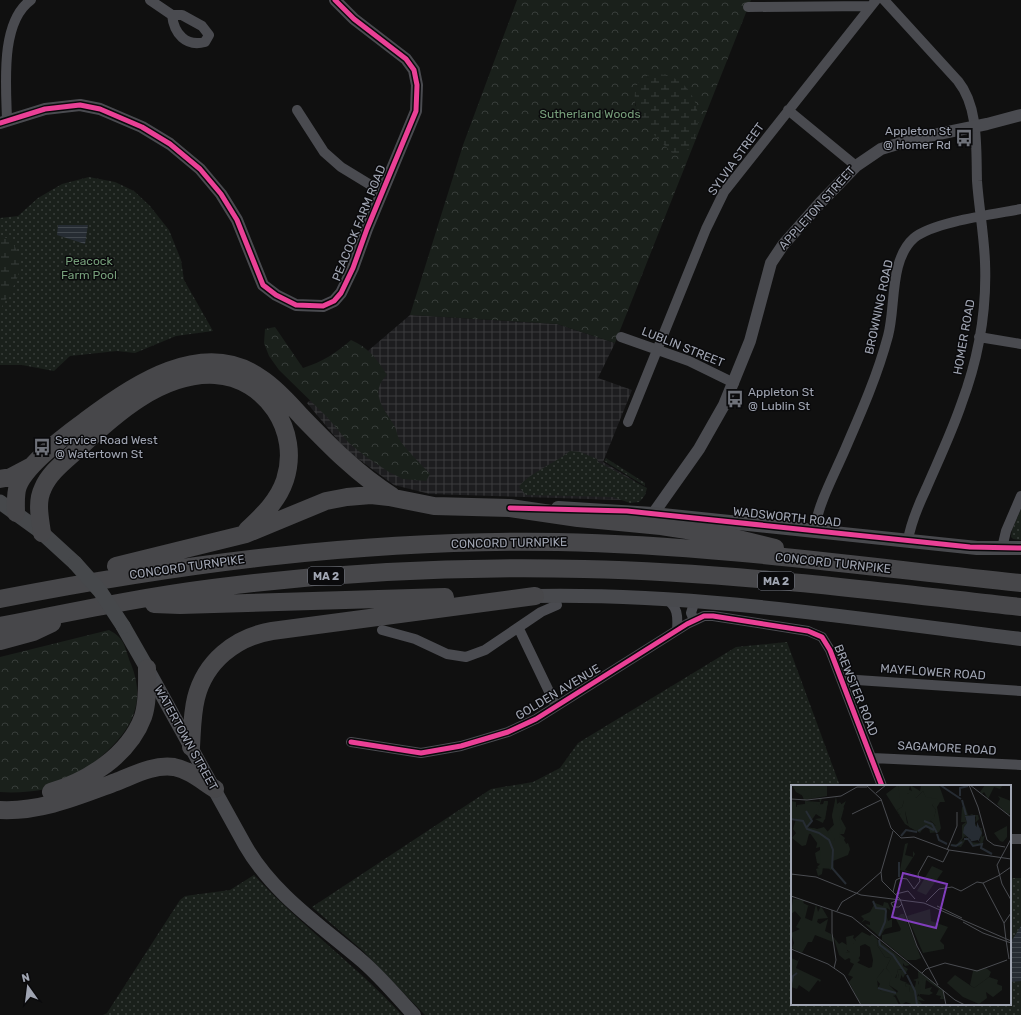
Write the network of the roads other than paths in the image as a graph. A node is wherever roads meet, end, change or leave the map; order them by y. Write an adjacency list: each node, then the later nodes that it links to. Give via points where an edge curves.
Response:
1 (31, 0): 11 (street, via 22,5 14,15 6,37)
2 (150, 0): 7 (street)
3 (335, 0): 14 (street, PEACOCK FARM ROAD, via 354,19 406,59 414,70 417,85 416,111)
4 (884, 0): 12 (street, HOMER ROAD, via 960,84)
5 (874, 3): 6 (street); 9 (street, SYLVIA STREET, via 822,71)
6 (748, 6)
7 (172, 15)
8 (297, 110): 14 (street, via 324,152 341,167)
9 (788, 110): 13 (street); 20 (street, SYLVIA STREET, via 724,192 706,229)
10 (1021, 115): 12 (street, APPLETON STREET)
11 (4, 122): 14 (street, PEACOCK FARM ROAD, via 45,109 80,105 121,117 170,144 200,168 221,194 237,220 263,285 296,305 323,306 334,301 341,293)
12 (974, 127): 13 (street, APPLETON STREET, via 892,145 871,154); 16 (street, HOMER ROAD)
13 (856, 166): 21 (street, APPLETON STREET, via 791,235 774,258 766,277 750,341)
14 (382, 192)
15 (1021, 209): 16 (street, BROWNING ROAD)
16 (980, 217): 18 (street, HOMER ROAD, via 985,271); 31 (street, BROWNING ROAD, via 925,231 904,251 895,280 889,334 878,371 820,505)
17 (622, 337): 20 (street, LUBLIN STREET)
18 (979, 338): 19 (street); 34 (street, HOMER ROAD, via 961,406 914,516)
19 (1021, 344)
20 (657, 349): 21 (street, LUBLIN STREET); 22 (street, SYLVIA STREET)
21 (734, 383): 30 (street, APPLETON STREET, via 705,439)
22 (628, 422)
23 (33, 466): 24 (highway, via 11,477); 26 (highway, via 82,423 143,382 181,366 217,362 244,368 262,378 350,466); 29 (highway, via 18,486)
24 (0, 479)
25 (1021, 496): 35 (street, via 1006,531)
26 (394, 498): 28 (highway, via 441,507); 33 (highway, via 365,495 336,499)
27 (0, 502): 29 (main road, WATERTOWN STREET)
28 (510, 508): 30 (main road, WADSWORTH ROAD); 37 (highway, via 578,518 666,526 726,536)
29 (16, 513): 32 (main road, WATERTOWN STREET)
30 (653, 514): 31 (main road, WADSWORTH ROAD)
31 (814, 530): 34 (main road, WADSWORTH ROAD)
32 (42, 533): 33 (highway, via 39,507 42,490 49,477 73,453 105,424 148,394 183,379 210,375 238,380 262,395 278,414 288,442 288,467 281,489 268,510); 55 (main road, WATERTOWN STREET, bridge, via 75,563 100,591)
33 (242, 535): 39 (highway, via 88,573)
34 (908, 540): 35 (main road, WADSWORTH ROAD)
35 (1002, 548): 36 (main road, WADSWORTH ROAD)
36 (1021, 548)
37 (826, 562): 38 (highway, CONCORD TURNPIKE / MA 2); 39 (highway, CONCORD TURNPIKE / MA 2, via 588,543 438,544 229,560)
38 (1021, 583)
39 (40, 591): 41 (highway, CONCORD TURNPIKE / MA 2)
40 (535, 596): 42 (main road, via 595,595); 44 (highway, via 180,606); 60 (highway, via 272,631 246,638 219,657 203,680 194,709)
41 (0, 599)
42 (665, 599): 43 (main road); 52 (street, via 675,608)
43 (695, 600): 48 (street, via 691,613); 53 (main road)
44 (124, 602): 46 (highway, CONCORD TURNPIKE / MA 2, via 220,587 330,576 529,568 724,576); 47 (highway, MA 2)
45 (557, 605): 50 (street, via 541,612)
46 (1021, 607)
47 (85, 609): 49 (highway, MA 2); 54 (highway, via 32,632)
48 (694, 620): 52 (street, GOLDEN AVENUE); 56 (street, BREWSTER ROAD, via 713,616 816,633 826,642)
49 (0, 626)
50 (519, 629): 51 (street, via 478,654 458,657 415,639); 58 (street)
51 (382, 630)
52 (677, 630): 58 (street, GOLDEN AVENUE)
53 (1021, 640)
54 (0, 641)
55 (148, 668): 60 (main road, WATERTOWN STREET); 65 (highway, via 146,703 141,722 131,739 107,763 80,781 56,791)
56 (842, 679): 57 (street, MAYFLOWER ROAD); 61 (street, BREWSTER ROAD)
57 (1021, 691)
58 (556, 706): 59 (street, GOLDEN AVENUE, via 531,722 508,732 461,746 427,752 410,752)
59 (351, 742)
60 (191, 748): 64 (main road, WATERTOWN STREET)
61 (872, 758): 62 (street, SAGAMORE ROAD); 63 (street, BREWSTER ROAD)
62 (1021, 765)
63 (882, 785)
64 (214, 790): 66 (highway, via 186,771 163,767 147,770 50,805); 67 (main road, WATERTOWN STREET, via 251,855 278,890 374,972)
65 (0, 798)
66 (0, 810)
67 (414, 1015)

